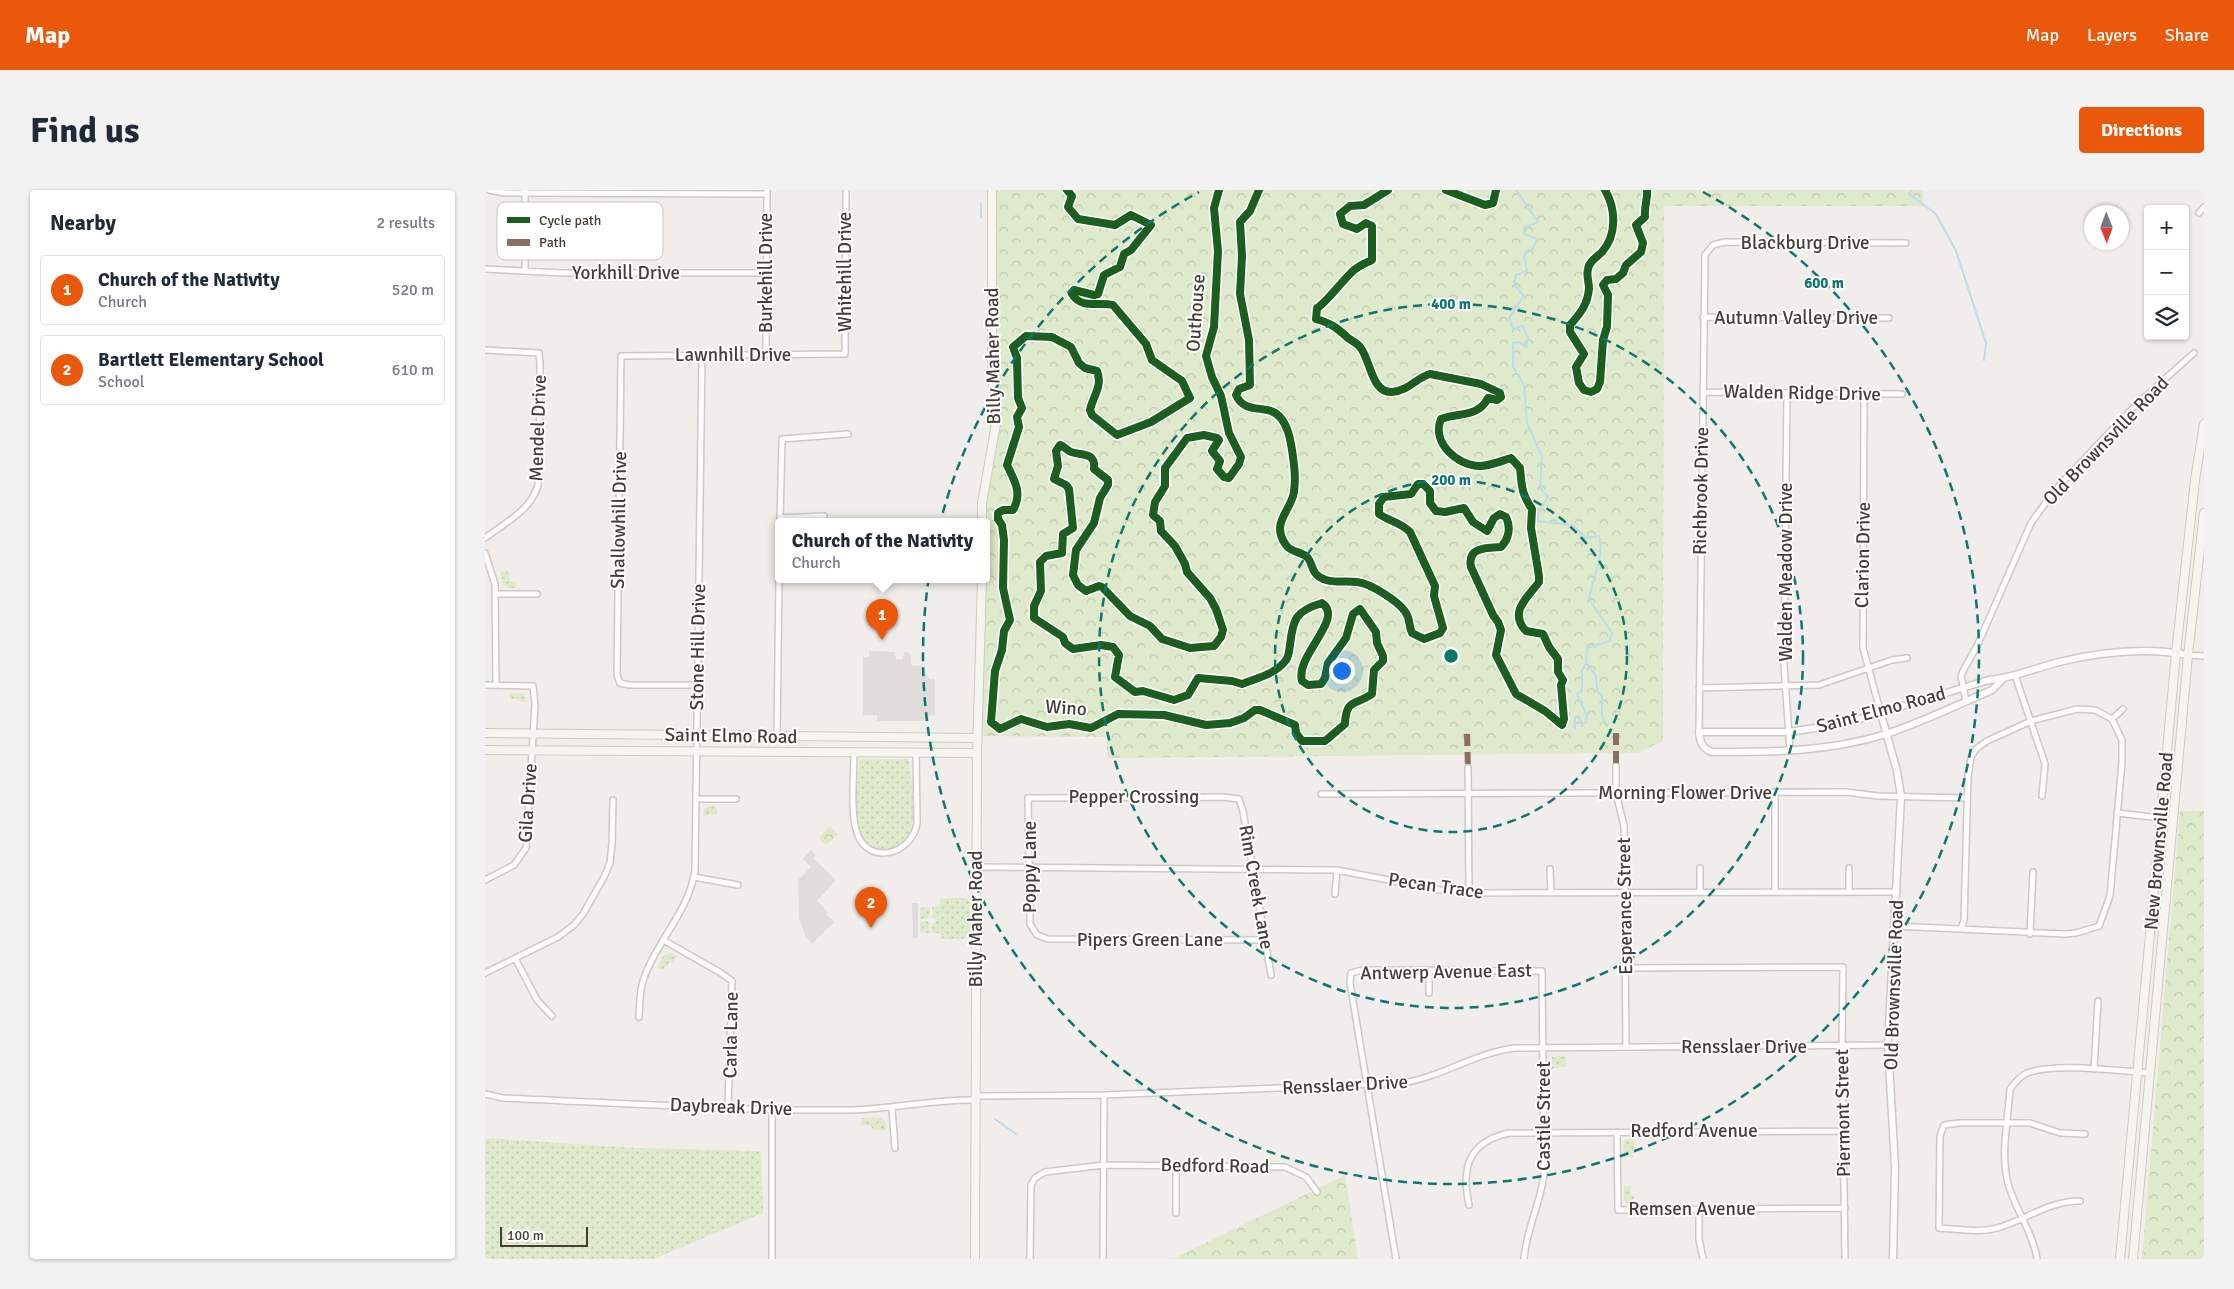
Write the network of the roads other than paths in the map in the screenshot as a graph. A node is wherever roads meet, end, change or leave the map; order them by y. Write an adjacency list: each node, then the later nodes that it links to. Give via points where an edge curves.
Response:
1 (489, 190): 4 (street)
2 (846, 190): 18 (street, Whitehill Drive)
3 (992, 190): 32 (main road, Billy Maher Road, via 993,373 997,418)
4 (525, 191): 5 (street)
5 (767, 192): 13 (street, Burkehill Drive)
6 (2204, 207): 7 (street)
7 (2199, 213)
8 (1906, 243): 9 (street, Blackburg Drive, via 1725,242 1716,243)
9 (1707, 251): 14 (street, Richbrook Drive)
10 (525, 260): 12 (street)
11 (485, 269): 12 (street, Yorkhill Drive)
12 (525, 271): 13 (street, Yorkhill Drive)
13 (767, 273): 21 (street, Burkehill Drive)
14 (1703, 317): 15 (street, Autumn Valley Drive); 22 (street, Richbrook Drive)
15 (1889, 318)
16 (485, 350): 33 (street, Mendel Drive, via 539,353 537,488 528,505)
17 (2194, 353): 51 (street, Old Brownsville Road, via 2139,402 2055,490 2031,523 1963,671)
18 (845, 354): 21 (street, Lawnhill Drive)
19 (701, 355): 20 (street, Lawnhill Drive); 21 (street, Lawnhill Drive); 48 (street, Stone Hill Drive)
20 (621, 356): 48 (street, Shallowhill Drive, via 618,685)
21 (765, 356)
22 (1703, 392): 23 (street, Walden Ridge Drive); 50 (street, Richbrook Drive)
23 (1787, 393): 24 (street, Walden Ridge Drive); 49 (street, Walden Meadow Drive)
24 (1864, 394): 25 (street, Walden Ridge Drive); 43 (street, Clarion Drive, via 1862,645)
25 (1902, 394)
26 (2204, 424): 39 (main road, New Brownsville Road)
27 (848, 434): 30 (street, via 782,439)
28 (2204, 513): 40 (main road, New Brownsville Road)
29 (824, 516): 31 (street)
30 (780, 518)
31 (795, 518)
32 (982, 518)
33 (485, 538)
34 (485, 553): 37 (street, via 494,575)
35 (779, 583): 63 (street)
36 (982, 583): 66 (main road, Billy Maher Road)
37 (496, 594): 38 (street); 47 (street)
38 (537, 594)
39 (2176, 653): 40 (street, Saint Elmo Road); 44 (street, Saint Elmo Road, via 2108,654 2059,662); 90 (main road, New Brownsville Road)
40 (2188, 655): 41 (street, Saint Elmo Road); 132 (main road, New Brownsville Road)
41 (2204, 656)
42 (1907, 658): 43 (street)
43 (1867, 669): 49 (street, via 1819,685); 54 (street, Clarion Drive)
44 (2015, 675): 45 (street, Saint Elmo Road); 56 (street)
45 (2003, 679): 51 (street, Saint Elmo Road); 52 (street, Saint Elmo Road, via 1992,690)
46 (485, 685): 47 (street)
47 (496, 685): 62 (street, Gila Drive, via 533,686)
48 (697, 685): 60 (street, Stone Hill Drive)
49 (1785, 686): 50 (street); 58 (street, Walden Meadow Drive)
50 (1699, 688): 57 (street, Richbrook Drive)
51 (1963, 688): 52 (street, Old Brownsville Road); 54 (street, Saint Elmo Road)
52 (1966, 701): 61 (street, Saint Elmo Road)
53 (2123, 709): 55 (street)
54 (1881, 714): 58 (street, Saint Elmo Road, via 1843,724); 61 (street, Old Brownsville Road)
55 (2112, 719): 56 (street, via 2095,710 2077,709); 89 (street, via 2118,728 2123,751)
56 (2031, 721): 82 (street, via 2045,764); 84 (street, via 1975,749 1971,757)
57 (1699, 732): 58 (street, Saint Elmo Road); 70 (street, Saint Elmo Road, via 1701,743 1712,752)
58 (1788, 732): 70 (street, Walden Meadow Drive)
59 (485, 733): 62 (main road, Saint Elmo Road)
60 (696, 734): 62 (main road, Saint Elmo Road); 63 (main road, Saint Elmo Road); 69 (street, Stone Hill Drive)
61 (1887, 734): 70 (street, Saint Elmo Road, via 1834,746); 81 (street, Old Brownsville Road)
62 (535, 735): 68 (street, Gila Drive)
63 (777, 736): 64 (main road, Saint Elmo Road)
64 (866, 738): 65 (main road, Saint Elmo Road); 72 (main road)
65 (908, 738): 66 (main road, Saint Elmo Road); 73 (main road)
66 (977, 738): 74 (main road, Billy Maher Road)
67 (485, 750): 68 (main road, Saint Elmo Road)
68 (532, 750): 69 (main road, Saint Elmo Road); 100 (street, Gila Drive, via 526,848 514,864)
69 (697, 751): 71 (main road, Saint Elmo Road); 85 (street, Stone Hill Drive)
70 (1789, 751)
71 (854, 752): 72 (main road, Saint Elmo Road); 73 (street, via 856,831 866,846 886,853 903,847 916,830)
72 (866, 752): 73 (main road, Saint Elmo Road)
73 (912, 752): 74 (main road, Saint Elmo Road)
74 (977, 753): 91 (main road, Billy Maher Road)
75 (1616, 766): 78 (street, Esperance Street)
76 (1467, 768): 80 (street)
77 (1775, 792): 78 (street, Morning Flower Drive); 81 (street, Morning Flower Drive); 103 (street)
78 (1616, 793): 80 (street, Morning Flower Drive); 107 (street, Esperance Street, via 1624,824)
79 (1321, 794): 80 (street, Morning Flower Drive)
80 (1468, 794): 106 (street)
81 (1901, 796): 84 (street, Morning Flower Drive); 105 (street, Old Brownsville Road)
82 (2043, 796)
83 (1029, 798): 87 (street, Pepper Crossing); 92 (street, Poppy Lane)
84 (1967, 798): 111 (street, via 1964,920)
85 (696, 799): 86 (street); 99 (street, Stone Hill Drive)
86 (736, 799)
87 (1239, 799): 95 (street, Rim Creek Lane)
88 (613, 800): 116 (street, via 610,862 585,911 564,933)
89 (2117, 813): 90 (street); 112 (street, via 2110,896 2099,926 2076,933)
90 (2161, 818): 131 (main road, New Brownsville Road)
91 (975, 867): 92 (street, Pecan Trace); 136 (main road, Billy Maher Road)
92 (1029, 867): 95 (street, Pecan Trace); 113 (street, Poppy Lane, via 1030,924)
93 (1700, 868): 102 (street)
94 (1849, 868): 104 (street)
95 (1253, 869): 97 (street, Pecan Trace); 114 (street, Rim Creek Lane)
96 (1551, 869): 109 (street)
97 (1337, 870): 106 (street, Pecan Trace); 108 (street)
98 (2033, 872): 112 (street)
99 (694, 877): 101 (street); 115 (street, Stone Hill Drive, via 685,903)
100 (485, 880)
101 (737, 885)
102 (1700, 892): 103 (street, Pecan Trace); 107 (street, Pecan Trace)
103 (1775, 892): 104 (street, Pecan Trace)
104 (1849, 892): 105 (street, Pecan Trace)
105 (1897, 892): 110 (street, Old Brownsville Road)
106 (1469, 893): 109 (street, Pecan Trace)
107 (1625, 893): 109 (street, Pecan Trace); 117 (street, Esperance Street)
108 (1335, 894)
109 (1551, 894)
110 (1895, 926): 111 (street); 126 (street, Old Brownsville Road)
111 (1961, 929): 112 (street)
112 (2030, 934)
113 (1037, 935): 114 (street, Pipers Green Lane, via 1048,939)
114 (1265, 940): 121 (street, Rim Creek Lane)
115 (665, 941): 125 (street, Stone Hill Drive, via 643,980); 137 (street, Carla Lane, via 732,981)
116 (515, 958): 120 (street); 124 (street, via 537,1000)
117 (1627, 968): 127 (street, Piermont Street, via 1843,967); 129 (street, Esperance Street)
118 (1429, 970): 119 (street, Antwerp Avenue East); 122 (street); 133 (street, Antwerp Avenue East, via 1362,970 1351,973 1349,983)
119 (1542, 971): 128 (street, Castile Street)
120 (485, 973)
121 (1271, 975)
122 (1429, 993)
123 (2098, 1001): 130 (street)
124 (552, 1016)
125 (639, 1017)
126 (1888, 1045): 127 (street, Rensslaer Drive); 165 (street, Old Brownsville Road, via 1895,1167)
127 (1842, 1046): 129 (street, Rensslaer Drive); 141 (street, Piermont Street)
128 (1544, 1047): 129 (street, Rensslaer Drive); 133 (street, Rensslaer Drive, via 1489,1052 1416,1081); 142 (street, Castile Street)
129 (1627, 1047)
130 (2095, 1069): 131 (street); 140 (street, via 2044,1070 2027,1073 2017,1079 2010,1089)
131 (2137, 1072): 132 (street); 167 (main road, New Brownsville Road)
132 (2150, 1073): 168 (main road, New Brownsville Road)
133 (1367, 1084): 135 (street, Rensslaer Drive); 161 (street)
134 (485, 1094): 137 (street, Daybreak Drive, via 503,1098)
135 (1104, 1095): 136 (street, Rensslaer Drive); 146 (street)
136 (976, 1098): 138 (street, Daybreak Drive); 158 (main road, Billy Maher Road)
137 (728, 1107): 139 (street, Daybreak Drive)
138 (892, 1108): 139 (street, Daybreak Drive); 145 (street)
139 (772, 1110): 157 (street)
140 (2008, 1123): 144 (street, via 2032,1123 2060,1133); 156 (street, via 2006,1173); 156 (street, via 1944,1125 1940,1136 1939,1228 1988,1230)
141 (1843, 1131): 143 (street, Redford Avenue); 153 (street, Piermont Street)
142 (1544, 1132): 143 (street, Redford Avenue); 152 (street, Redford Avenue, via 1505,1134 1478,1149 1469,1160 1465,1175); 162 (street, Castile Street, via 1543,1184)
143 (1617, 1132): 154 (street, Remsen Avenue, via 1618,1210)
144 (2085, 1134)
145 (895, 1148)
146 (1103, 1165): 147 (street, Bedford Road); 149 (street, Bedford Road, via 1045,1172); 160 (street)
147 (1176, 1166): 150 (street, Bedford Road, via 1285,1167 1306,1177); 155 (street)
148 (1029, 1172): 149 (street)
149 (1035, 1178): 159 (street, via 1031,1190)
150 (1317, 1192)
151 (2079, 1201): 156 (street, via 2057,1202)
152 (1469, 1205)
153 (1845, 1208): 154 (street, Remsen Avenue); 164 (street, Piermont Street)
154 (1699, 1209): 163 (street)
155 (1176, 1213)
156 (2021, 1217): 166 (street)
157 (772, 1259)
158 (975, 1259)
159 (1030, 1259)
160 (1103, 1259)
161 (1396, 1259)
162 (1524, 1259)
163 (1703, 1259)
164 (1845, 1259)
165 (1893, 1259)
166 (2037, 1259)
167 (2120, 1259)
168 (2133, 1259)

